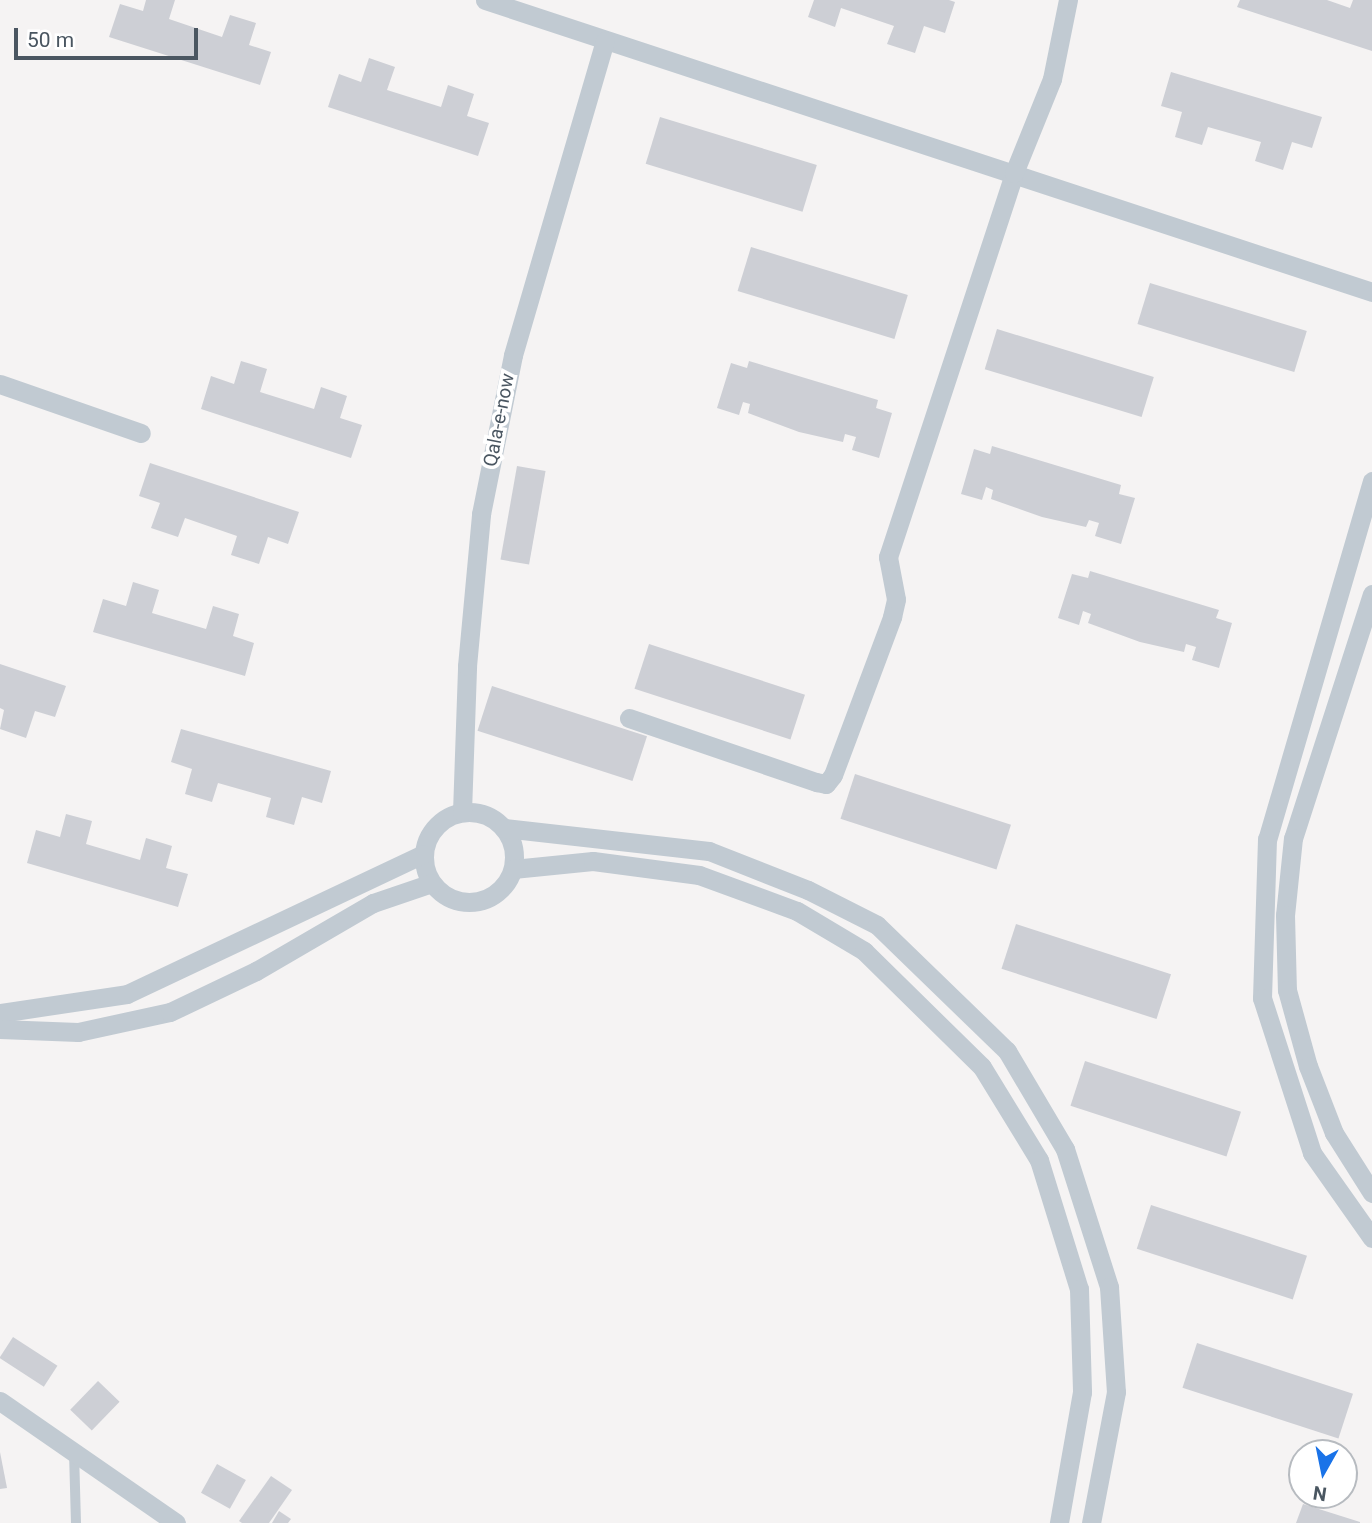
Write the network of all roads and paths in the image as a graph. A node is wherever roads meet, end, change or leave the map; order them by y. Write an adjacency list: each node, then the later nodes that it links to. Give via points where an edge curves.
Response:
1 (485, 0): 3 (street)
2 (1068, 0): 4 (street, via 1052,79)
3 (606, 41): 4 (street); 11 (street, Qala-e-now, via 513,355 481,514 467,666)
4 (1014, 173): 5 (street); 10 (street, via 888,557 896,599 892,617 833,775 826,784 816,782)
5 (1372, 292)
6 (0, 384): 7 (street)
7 (141, 433)
8 (1372, 481): 19 (street, via 1267,839 1262,998 1312,1153)
9 (1372, 594): 18 (street, via 1293,838 1285,915 1287,990 1308,1066 1334,1133)
10 (629, 718)
11 (462, 812): 12 (street, via 478,813); 13 (street, via 435,826)
12 (504, 828): 14 (street, via 512,841); 25 (street, via 709,850 808,890 877,925 1007,1051 1065,1149 1110,1287 1116,1392)
13 (423, 854): 15 (street); 16 (street, via 127,994)
14 (513, 869): 15 (street, via 497,893 470,903 443,895); 24 (street, via 593,861 699,875 797,911 864,951 982,1067 1039,1160 1079,1289 1082,1392)
15 (432, 883): 17 (street, via 373,903 256,971 170,1012 78,1032)
16 (0, 1013)
17 (0, 1029)
18 (1372, 1193)
19 (1372, 1238)
20 (0, 1401): 21 (street)
21 (74, 1452): 22 (lane); 23 (street)
22 (76, 1523)
23 (176, 1523)
24 (1059, 1523)
25 (1091, 1523)

